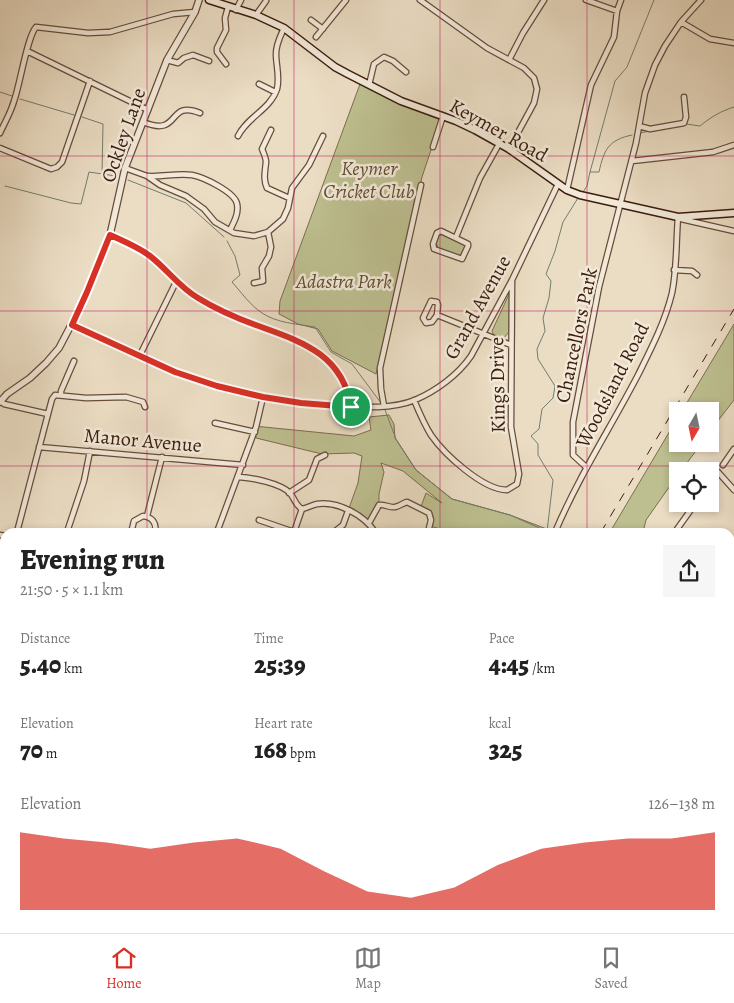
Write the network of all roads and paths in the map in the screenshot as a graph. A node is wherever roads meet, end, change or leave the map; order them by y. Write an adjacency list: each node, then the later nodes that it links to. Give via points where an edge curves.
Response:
1 (199, 0): 14 (street, Ockley Lane)
2 (209, 0): 11 (main road, Keymer Road)
3 (241, 0): 12 (street)
4 (346, 0): 19 (street)
5 (420, 0): 24 (street)
6 (544, 0): 24 (street)
7 (586, 0): 13 (street)
8 (621, 0): 13 (street)
9 (701, 0): 17 (street, Chancellors Park)
10 (266, 1): 15 (street)
11 (228, 7): 12 (main road, Keymer Road); 26 (street, via 226,30 217,48)
12 (236, 10): 15 (main road, Keymer Road)
13 (617, 11): 52 (street, via 614,37 591,85)
14 (195, 12): 22 (street, via 173,14 110,32 36,27); 23 (street, Ockley Lane)
15 (256, 15): 18 (main road, Keymer Road)
16 (311, 20): 19 (street)
17 (681, 22): 21 (street, via 710,40); 37 (street, Chancellors Park, via 665,46 648,83)
18 (284, 28): 30 (main road, Keymer Road, via 336,66); 31 (street, via 277,43)
19 (323, 29): 20 (street)
20 (316, 37)
21 (734, 43)
22 (27, 50): 28 (street); 39 (street, via 14,101)
23 (167, 60): 25 (street, via 178,63 193,55); 33 (street, Ockley Lane)
24 (509, 60): 46 (street, via 530,72 537,89 530,111)
25 (208, 61)
26 (226, 64)
27 (406, 72): 30 (street, via 384,57 374,64)
28 (90, 81): 33 (street); 45 (street, via 58,167 51,169)
29 (259, 84): 31 (street)
30 (369, 85): 35 (main road, Keymer Road, via 400,101)
31 (275, 92): 40 (street, via 269,104 242,128)
32 (684, 97): 37 (street, via 684,123 650,129)
33 (148, 110): 36 (street, Ockley Lane)
34 (201, 113): 36 (street, via 182,110 162,127)
35 (443, 116): 42 (main road, Keymer Road); 44 (street)
36 (143, 122): 48 (street, Ockley Lane)
37 (640, 126): 47 (street, Chancellors Park)
38 (271, 130): 53 (street, via 262,149 266,160 266,185)
39 (0, 133)
40 (238, 136)
41 (323, 136): 53 (street)
42 (500, 144): 46 (main road, Keymer Road); 61 (street, via 480,178)
43 (734, 145): 47 (street, via 713,152)
44 (433, 147)
45 (0, 148)
46 (509, 149): 50 (main road, Keymer Road)
47 (632, 161): 54 (street, Chancellors Park)
48 (125, 168): 49 (street); 60 (street, Ockley Lane)
49 (147, 176): 57 (street, via 186,196 215,222); 57 (street, via 192,175 221,188 237,204)
50 (558, 184): 52 (main road, Keymer Road); 65 (street, Grand Avenue)
51 (422, 185): 79 (street, via 380,368)
52 (567, 190): 54 (main road, Keymer Road)
53 (289, 198): 59 (street, via 283,219)
54 (621, 205): 56 (main road, Keymer Road); 92 (street, Chancellors Park, via 599,287 573,422 573,455)
55 (734, 213): 56 (main road, Keymer Road)
56 (678, 217): 58 (street); 62 (street, Woodsland Road)
57 (230, 230): 59 (street, via 247,236)
58 (734, 231)
59 (268, 232): 66 (street, via 271,247 262,268)
60 (110, 235): 67 (street, via 148,254); 70 (street, Ockley Lane)
61 (456, 237): 61 (street, via 468,244 462,259 433,247 439,232)
62 (674, 270): 63 (street, via 692,271); 92 (street, Woodsland Road, via 672,293 653,346)
63 (697, 275)
64 (269, 280): 66 (street)
65 (512, 280): 71 (street, Grand Avenue); 72 (street, Kings Drive)
66 (263, 281): 68 (street)
67 (176, 282): 73 (street); 81 (street, via 219,310 308,345 335,369 349,392)
68 (254, 283)
69 (437, 315): 69 (street, via 432,322 423,321 431,301 437,302); 71 (street)
70 (72, 325): 73 (street, Grand Avenue); 78 (street, Ockley Lane, via 46,363)
71 (484, 334): 72 (street); 77 (street, Grand Avenue, via 464,366 446,382)
72 (511, 345): 77 (street, Kings Drive, via 511,427 519,474 514,487 507,490 495,488 475,477 446,453 430,434)
73 (140, 355): 76 (street, Grand Avenue, via 196,380)
74 (74, 361): 75 (street)
75 (60, 395): 80 (street, via 126,397 143,402); 82 (street, via 52,399)
76 (263, 397): 81 (street, Grand Avenue); 84 (street)
77 (414, 400): 79 (street, Grand Avenue)
78 (1, 401): 82 (street)
79 (384, 406): 81 (street, Grand Avenue)
80 (145, 407)
81 (351, 407)
82 (48, 414): 85 (street)
83 (216, 423): 84 (street)
84 (255, 432): 90 (street)
85 (40, 447): 87 (street, Manor Avenue); 103 (street)
86 (734, 449): 91 (street)
87 (90, 451): 89 (street, Manor Avenue); 104 (street)
88 (325, 454): 96 (street, via 317,459 309,480)
89 (162, 457): 90 (street, Manor Avenue); 100 (street)
90 (243, 465): 94 (street)
91 (722, 465)
92 (586, 467): 113 (street, Woodsland Road)
93 (719, 473): 95 (street)
94 (239, 477): 96 (street, via 263,481); 107 (street)
95 (734, 490)
96 (290, 493): 97 (street)
97 (302, 509): 98 (street, via 318,504 336,505); 109 (street)
98 (348, 510): 102 (street); 110 (street)
99 (689, 512): 114 (street)
100 (147, 516): 105 (street, via 136,518); 106 (street, via 154,521)
101 (259, 520): 108 (street)
102 (369, 523): 111 (street); 112 (street, via 379,505 396,507 407,502 429,513)
103 (18, 528)
104 (68, 528)
105 (132, 528)
106 (155, 528)
107 (219, 528)
108 (282, 528)
109 (295, 528)
110 (339, 528)
111 (372, 528)
112 (429, 528)
113 (557, 528)
114 (678, 528)

